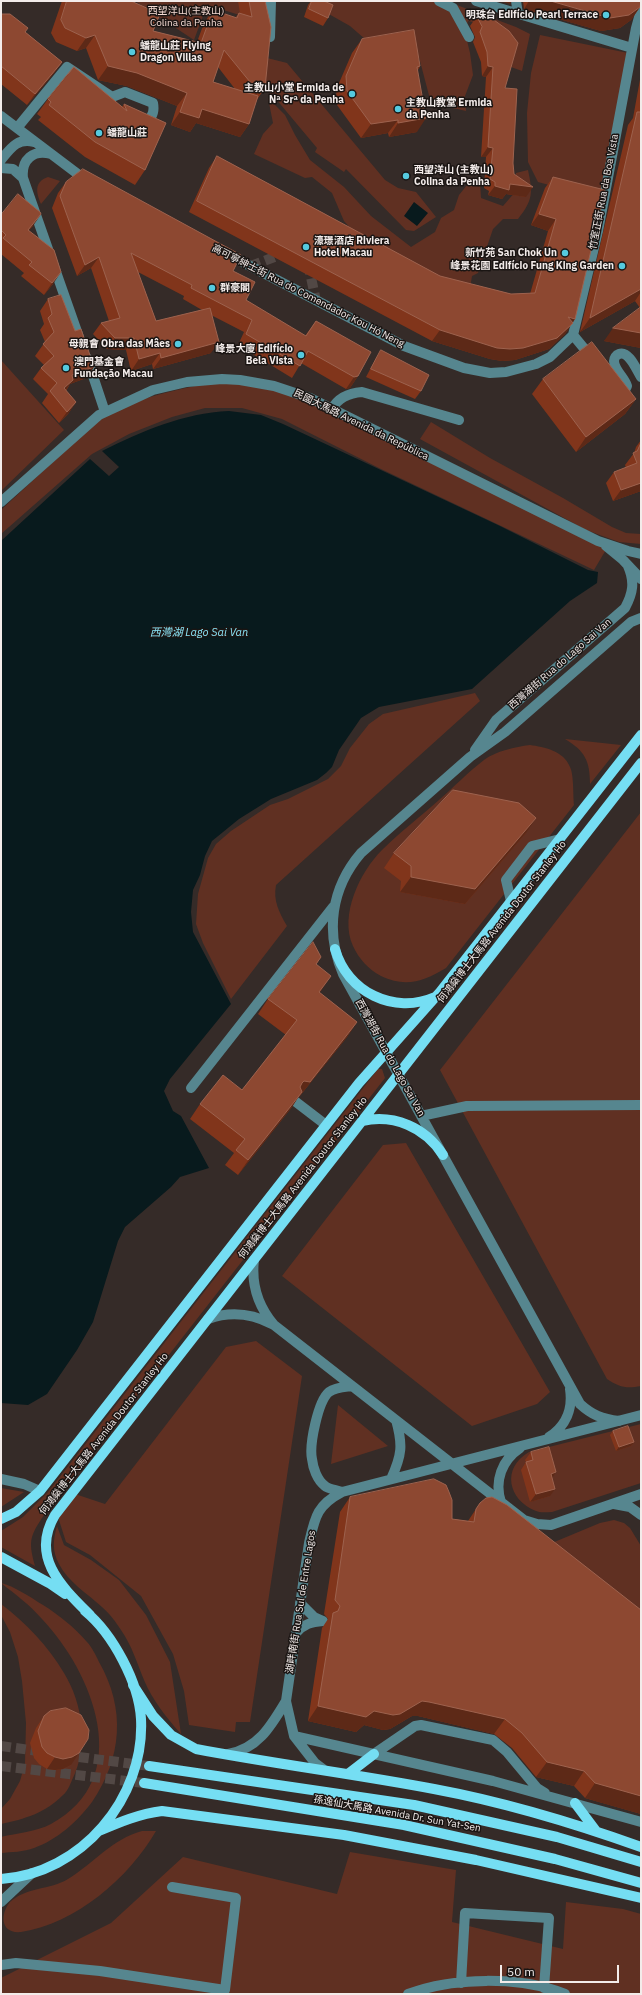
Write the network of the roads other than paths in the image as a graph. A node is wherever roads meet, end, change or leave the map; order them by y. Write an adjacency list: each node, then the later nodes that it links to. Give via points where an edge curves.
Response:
1 (271, 1): 7 (street)
2 (439, 1): 8 (street, via 453,8)
3 (476, 1): 6 (street)
4 (516, 1): 6 (street)
5 (641, 10): 10 (street, 竹室正街 Rua da Boa Vista)
6 (518, 14): 10 (street)
7 (270, 37)
8 (469, 37)
9 (641, 40): 10 (street)
10 (632, 48): 23 (street, 竹室正街 Rua da Boa Vista, via 598,232)
11 (112, 97): 12 (street); 14 (street, via 125,92 153,103 154,114 146,121); 15 (street, via 64,64)
12 (116, 108)
13 (1, 116): 15 (street)
14 (127, 116)
15 (25, 136): 16 (street); 17 (street, via 11,146); 18 (street, via 27,152)
16 (51, 154): 18 (street, via 33,155); 21 (street)
17 (1, 160)
18 (24, 164): 20 (street)
19 (1, 168): 20 (street, via 13,169)
20 (23, 178): 28 (street)
21 (98, 187)
22 (216, 248): 23 (street, 高可寧紳士街 Rua do Comendador Kou Hó Neng, via 404,346 464,368 490,373 521,370 550,357)
23 (573, 335): 24 (street)
24 (598, 365)
25 (641, 377): 26 (street, via 627,355 620,354 614,361 627,384 626,389 620,392)
26 (612, 384)
27 (332, 409): 28 (street, 民國大馬路 Avenida da República, via 310,398 274,386 222,379 170,386 137,397); 29 (street, via 346,396 362,392); 31 (street, 民國大馬路 Avenida da República)
28 (105, 412): 30 (street, 民國大馬路 Avenida da República)
29 (459, 420)
30 (1, 502)
31 (598, 540): 32 (street, 民國大馬路 Avenida da República); 33 (street, 民國大馬路 Avenida da República)
32 (641, 555)
33 (628, 566): 34 (street, 民國大馬路 Avenida da República); 37 (street, 西灣湖街 Rua do Lago Sai Van, via 634,583 625,608 496,720)
34 (641, 579)
35 (641, 618): 37 (street, 西灣湖街 Rua do Lago Sai Van, via 631,622 505,732)
36 (641, 735): 39 (main road, 何鴻燊博士大馬路 Avenida Doutor Stanley Ho)
37 (470, 757): 41 (street, 西灣湖街 Rua do Lago Sai Van, via 361,853 344,878)
38 (641, 762): 45 (main road, 何鴻燊博士大馬路 Avenida Doutor Stanley Ho)
39 (560, 839): 40 (main road, 何鴻燊博士大馬路 Avenida Doutor Stanley Ho); 40 (street, via 532,846 506,880)
40 (511, 901): 43 (main road, 何鴻燊博士大馬路 Avenida Doutor Stanley Ho)
41 (334, 906): 42 (street, 西灣湖街 Rua do Lago Sai Van, via 332,924); 46 (street)
42 (335, 949): 43 (main road, via 341,966 348,975 360,988 375,997 404,1003 421,1002); 44 (street, 西灣湖街 Rua do Lago Sai Van, via 343,974)
43 (437, 996): 44 (main road, 何鴻燊博士大馬路 Avenida Doutor Stanley Ho)
44 (386, 1052): 45 (street, 西灣湖街 Rua do Lago Sai Van); 51 (main road, 何鴻燊博士大馬路 Avenida Doutor Stanley Ho)
45 (398, 1074): 49 (street, 西灣湖街 Rua do Lago Sai Van); 50 (main road, 何鴻燊博士大馬路 Avenida Doutor Stanley Ho)
46 (191, 1088)
47 (296, 1102): 51 (street)
48 (641, 1105): 49 (street, via 467,1106)
49 (421, 1116): 52 (street, 西灣湖街 Rua do Lago Sai Van)
50 (362, 1121): 52 (main road, via 388,1119 406,1124 427,1136); 53 (main road, 何鴻燊博士大馬路 Avenida Doutor Stanley Ho)
51 (326, 1125): 66 (main road, 何鴻燊博士大馬路 Avenida Doutor Stanley Ho)
52 (443, 1155): 56 (street, 西灣湖街 Rua do Lago Sai Van)
53 (254, 1260): 54 (main road, 何鴻燊博士大馬路 Avenida Doutor Stanley Ho); 55 (street, via 253,1278 256,1295 263,1311)
54 (208, 1319): 55 (street, via 244,1314 262,1319); 75 (main road, 何鴻燊博士大馬路 Avenida Doutor Stanley Ho, via 48,1526 44,1546 46,1556 64,1587)
55 (279, 1328): 57 (street)
56 (569, 1383): 60 (street, 西灣湖街 Rua do Lago Sai Van, via 580,1404 591,1414 604,1420); 61 (street, 西灣湖街 Rua do Lago Sai Van, via 570,1412 561,1427 550,1437)
57 (352, 1386): 59 (street); 67 (street, via 330,1391 323,1398 318,1411 312,1457 316,1474 325,1487)
58 (641, 1416): 60 (street)
59 (396, 1420): 63 (street); 65 (street, via 402,1440 400,1460)
60 (619, 1421): 61 (street)
61 (536, 1442): 62 (street, 湖畔南街 Rua Sul de Entre Lagos)
62 (525, 1445): 63 (street, 湖畔南街 Rua Sul de Entre Lagos); 69 (street, via 512,1454 503,1465 498,1479)
63 (452, 1464): 65 (street, 湖畔南街 Rua Sul de Entre Lagos); 69 (street)
64 (1, 1479): 66 (street)
65 (391, 1479): 67 (street, 湖畔南街 Rua Sul de Entre Lagos)
66 (40, 1491): 72 (main road, 何鴻燊博士大馬路 Avenida Doutor Stanley Ho, via 16,1512)
67 (342, 1492): 74 (street, 湖畔南街 Rua Sul de Entre Lagos, via 320,1507 314,1520)
68 (641, 1494): 70 (street)
69 (501, 1502): 70 (street, via 524,1520 551,1525)
70 (606, 1506): 71 (street, via 625,1505)
71 (641, 1515)
72 (1, 1519)
73 (1, 1557): 75 (main road, via 49,1583)
74 (300, 1603): 76 (street, 湖畔南街 Rua Sul de Entre Lagos); 76 (street, via 314,1617 323,1621 308,1623)
75 (90, 1615): 77 (main road, via 107,1635)
76 (296, 1634): 78 (street, 湖畔南街 Rua Sul de Entre Lagos)
77 (133, 1685): 80 (main road, via 153,1716 171,1735 196,1749); 89 (main road, via 141,1719 140,1741 132,1777 123,1798)
78 (286, 1701): 79 (street, 湖畔南街 Rua Sul de Entre Lagos); 80 (street, 湖畔南街 Rua Sul de Entre Lagos, via 264,1733 252,1745 241,1752)
79 (294, 1736): 81 (street); 83 (street, 湖畔南街 Rua Sul de Entre Lagos, via 315,1763)
80 (226, 1754): 83 (main road)
81 (374, 1754): 84 (main road); 86 (street); 86 (street, via 414,1726 421,1725 486,1738 500,1744 538,1788)
82 (149, 1766): 92 (main road, 孫逸仙大馬路 Avenida Dr. Sun Yat-Sen, via 414,1805 557,1838)
83 (323, 1769): 84 (main road)
84 (348, 1774): 90 (main road, via 444,1791)
85 (144, 1783): 95 (main road, 孫逸仙大馬路 Avenida Dr. Sun Yat-Sen, via 404,1825 555,1859)
86 (551, 1797): 87 (street)
87 (576, 1803): 88 (street); 90 (main road)
88 (641, 1822)
89 (98, 1831): 93 (main road, via 69,1856); 97 (main road, via 144,1813 162,1811 344,1835 484,1862)
90 (596, 1831): 91 (main road)
91 (641, 1846)
92 (641, 1862)
93 (32, 1873): 94 (main road); 98 (street)
94 (1, 1879)
95 (641, 1884)
96 (172, 1887): 99 (street, via 236,1898 225,1990 100,1971 16,1963)
97 (641, 1898)
98 (1, 1902)
99 (1, 1965)
100 (461, 1983): 101 (street, via 504,1982); 101 (street, via 465,1913 549,1918); 102 (street)
101 (544, 1988): 103 (street)
102 (411, 1993)
103 (565, 1994)

